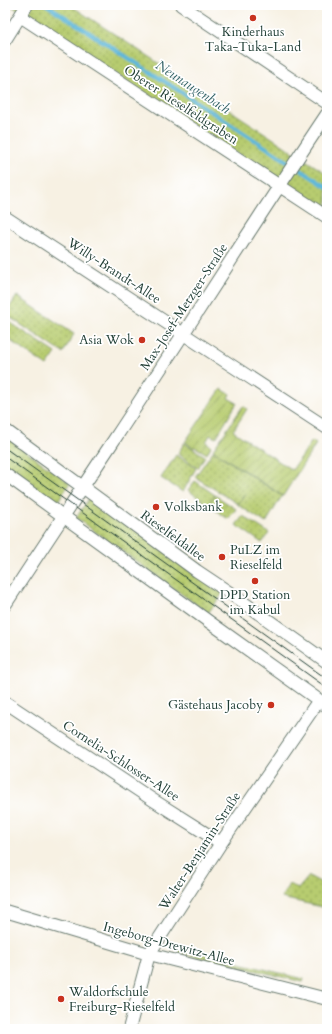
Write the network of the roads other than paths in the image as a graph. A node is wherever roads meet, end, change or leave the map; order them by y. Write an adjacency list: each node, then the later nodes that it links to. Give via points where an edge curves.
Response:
1 (181, 5): 4 (street)
2 (23, 12): 3 (street); 6 (street, Oberer Rieselfeldgraben)
3 (5, 40)
4 (327, 103)
5 (327, 114): 6 (street, Max-Josef-Metzger-Straße)
6 (279, 186): 8 (street, Oberer Rieselfeldgraben); 9 (street, Max-Josef-Metzger-Straße)
7 (5, 217): 9 (street, Willy-Brandt-Allee)
8 (327, 217)
9 (183, 333): 10 (street, Willy-Brandt-Allee); 13 (street, Max-Josef-Metzger-Straße)
10 (327, 428)
11 (5, 430): 13 (street, Rieselfeldallee)
12 (5, 474): 14 (street)
13 (83, 487): 14 (street, Max-Josef-Metzger-Straße); 16 (street, Rieselfeldallee)
14 (63, 516): 15 (street, Max-Josef-Metzger-Straße); 18 (street)
15 (5, 605)
16 (327, 662)
17 (5, 702): 19 (street, Cornelia-Schlosser-Allee)
18 (323, 703): 19 (street, Walter-Benjamin-Straße)
19 (221, 843): 21 (street, Walter-Benjamin-Straße)
20 (5, 911): 21 (street, Ingeborg-Drewitz-Allee)
21 (149, 954): 22 (street, Ingeborg-Drewitz-Allee); 23 (street, Walter-Benjamin-Straße)
22 (327, 999)
23 (129, 1029)

